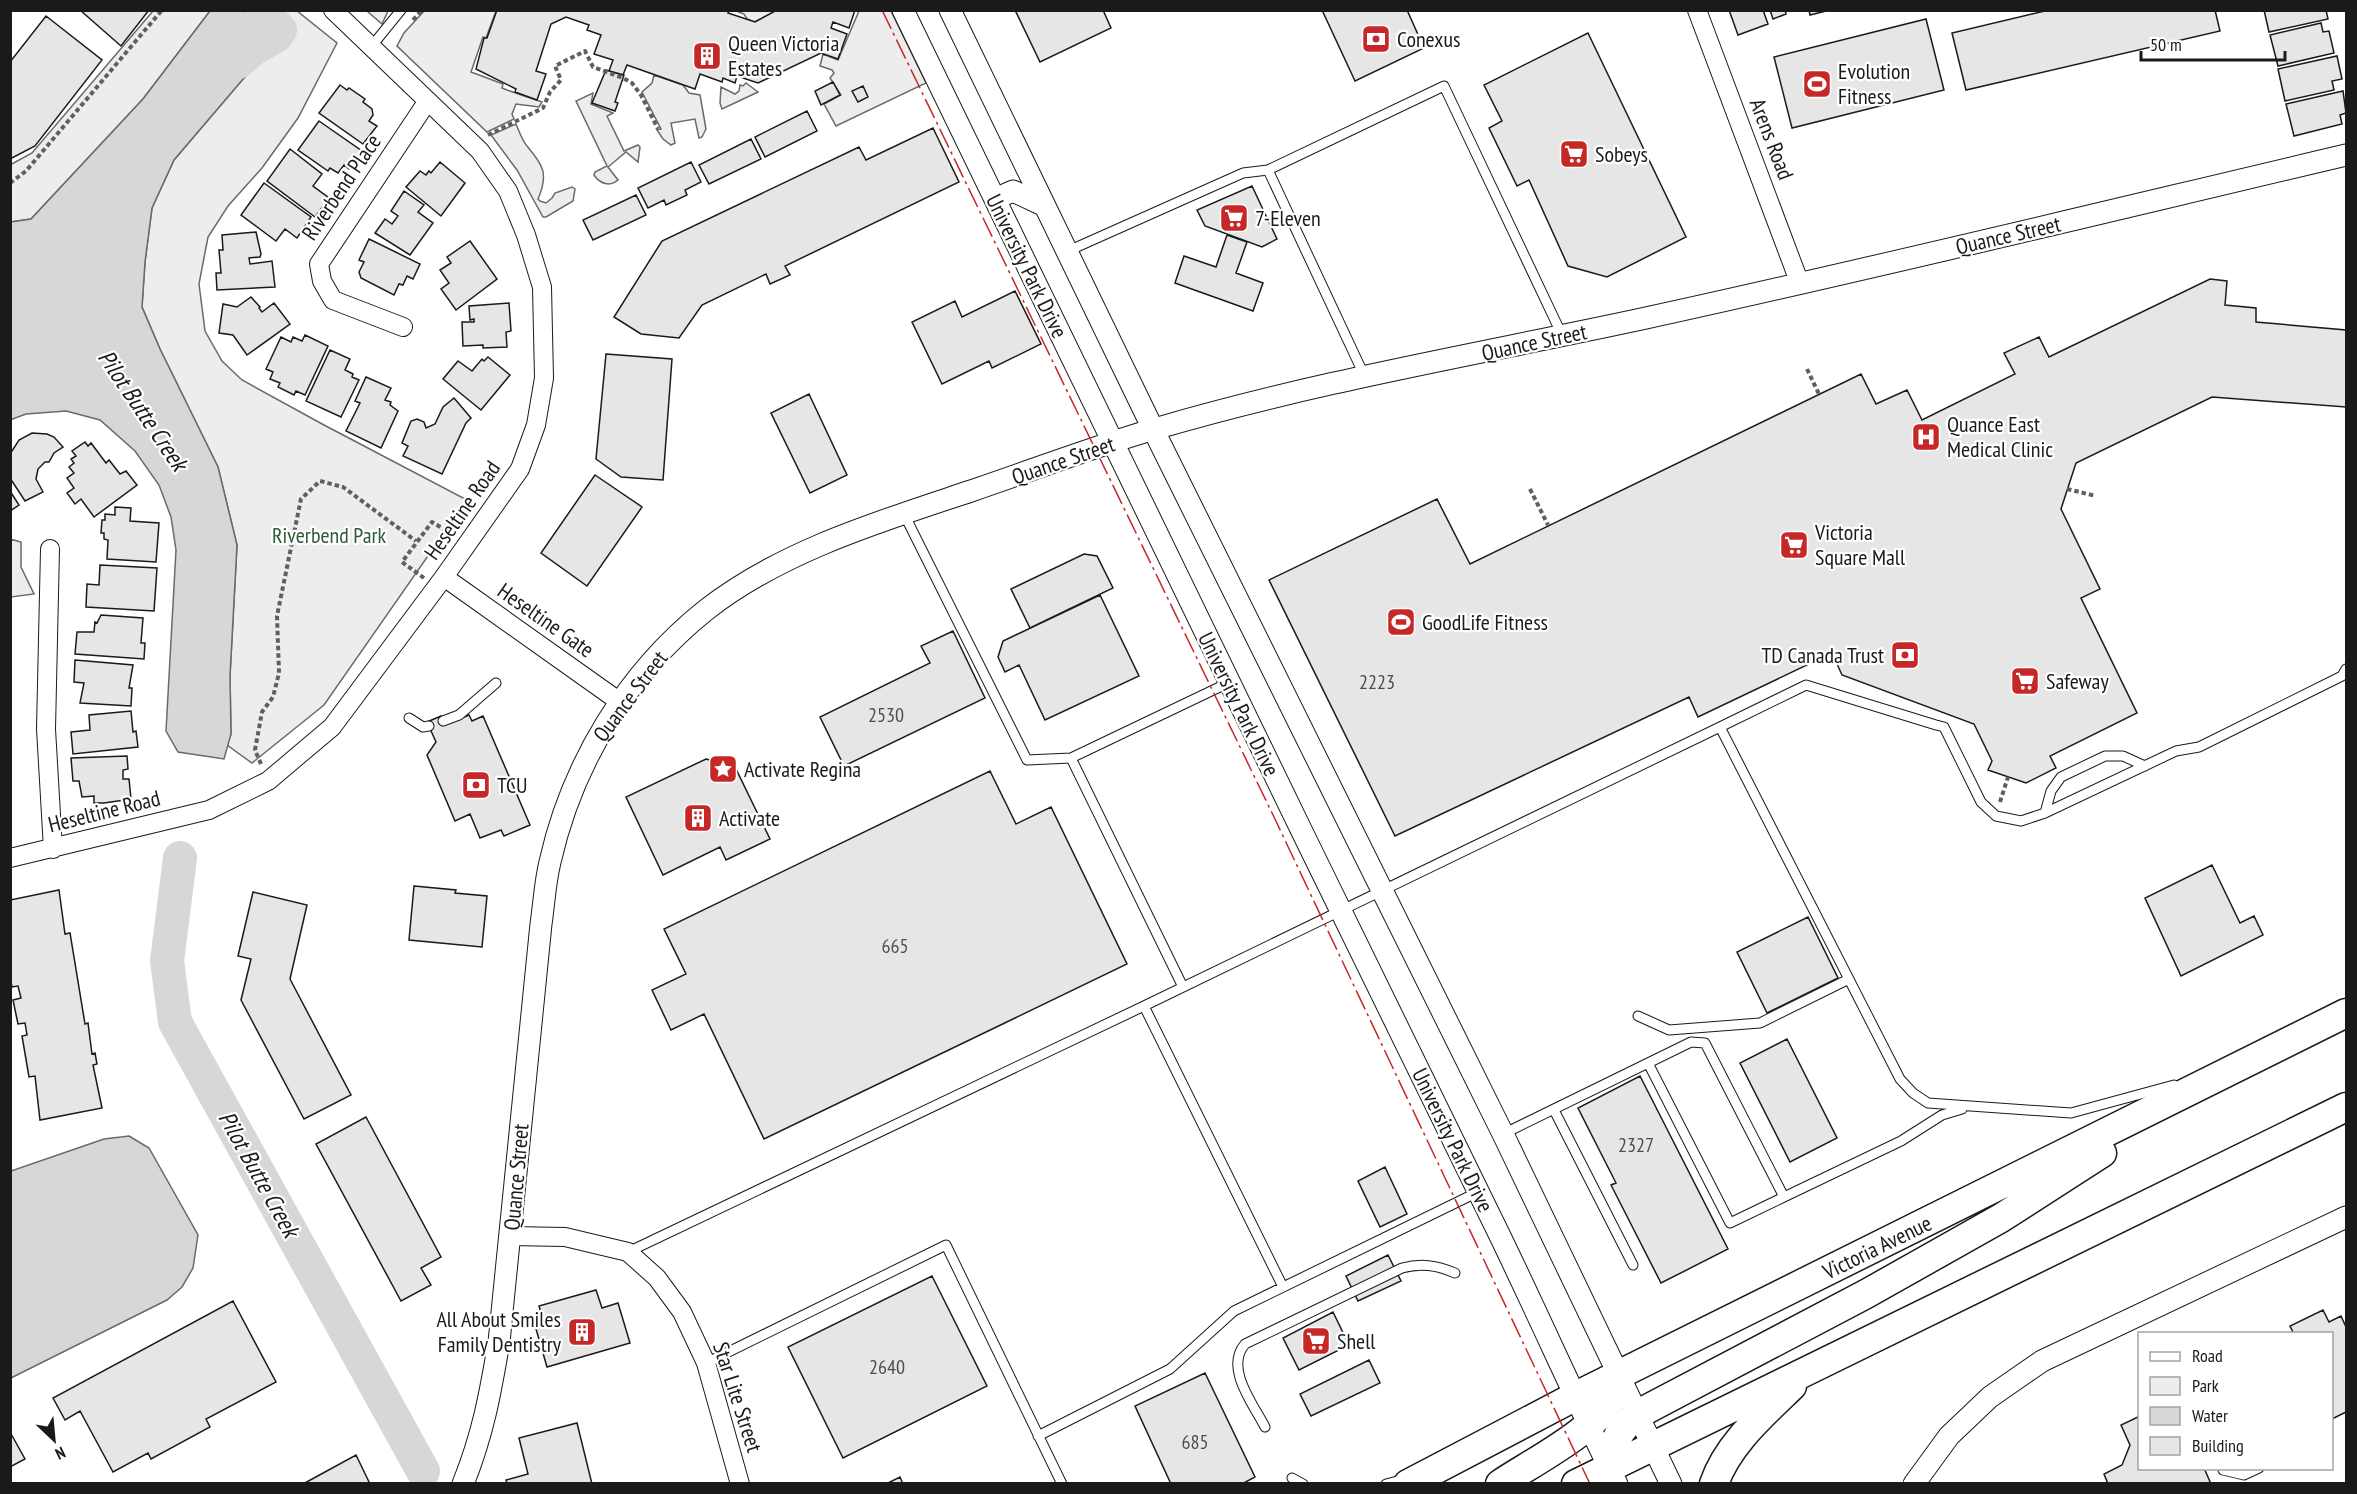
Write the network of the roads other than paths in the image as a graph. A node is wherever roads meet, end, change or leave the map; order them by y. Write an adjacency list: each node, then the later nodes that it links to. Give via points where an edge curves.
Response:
1 (333, 10): 6 (street, Heseltine Road)
2 (401, 10): 6 (lane)
3 (903, 10): 10 (street, University Park Drive)
4 (950, 10): 11 (street, University Park Drive)
5 (1697, 10): 13 (street, Arens Road)
6 (371, 47): 7 (street, Heseltine Road)
7 (427, 102): 14 (street, Riverbend Place, via 319,264 322,281 333,300); 21 (street, Heseltine Road, via 480,151 508,191 542,287 544,369 536,425 520,469)
8 (2346, 155): 13 (street, Quance Street)
9 (1268, 170): 12 (lane, via 1243,172); 15 (lane, via 1444,86); 16 (lane)
10 (995, 199): 11 (street, via 1013,192); 18 (street, University Park Drive)
11 (1045, 206): 12 (street, University Park Drive)
12 (1068, 251): 17 (street, University Park Drive)
13 (1800, 284): 15 (street, Quance Street)
14 (403, 327)
15 (1563, 336): 16 (street, Quance Street)
16 (1366, 377): 17 (street, Quance Street)
17 (1153, 429): 18 (street, Quance Street); 35 (street, University Park Drive)
18 (1113, 443): 19 (street, Quance Street); 24 (street, University Park Drive)
19 (904, 514): 25 (street, Quance Street, via 785,561 738,587 702,613 663,651); 30 (lane, via 1027,760)
20 (50, 549): 33 (street, via 46,729)
21 (440, 582): 25 (street, Heseltine Gate); 33 (street, Heseltine Road, via 332,727 268,781 209,810)
22 (2346, 669): 31 (lane, via 2342,676 2199,747 2176,751)
23 (496, 683): 27 (lane, via 459,715)
24 (1228, 683): 30 (lane); 36 (street, University Park Drive)
25 (620, 702): 51 (street, Quance Street, via 591,748 572,789 548,867)
26 (409, 718): 28 (lane, via 423,728)
27 (443, 721)
28 (429, 726)
29 (1720, 727): 32 (lane, via 1806,685 1944,727 1981,802 1996,816 2021,821); 35 (lane); 37 (lane)
30 (1071, 758): 38 (lane)
31 (2145, 766): 32 (lane); 32 (lane, via 2123,756 2105,756 2061,777 2051,791)
32 (2045, 813)
33 (53, 849): 34 (street, Heseltine Road)
34 (10, 858)
35 (1382, 890): 36 (lane); 47 (street, University Park Drive)
36 (1341, 910): 38 (lane); 48 (street, University Park Drive)
37 (1849, 979): 41 (lane, via 1760,1023 1669,1030); 44 (lane, via 1900,1079 1928,1103)
38 (1183, 987): 39 (lane)
39 (1144, 1006): 52 (lane); 55 (lane)
40 (2346, 1013): 43 (highway, Victoria Avenue)
41 (1638, 1016)
42 (1648, 1063): 46 (lane); 49 (lane, via 1691,1041 1705,1043); 49 (lane, via 1730,1223)
43 (2234, 1069): 44 (lane, via 2071,1113); 58 (highway, Victoria Avenue); 60 (highway, via 2001,1218)
44 (1967, 1107): 49 (lane, via 1942,1114 1901,1141)
45 (2346, 1107): 57 (highway)
46 (1554, 1110): 47 (lane); 53 (lane)
47 (1503, 1134): 58 (street, University Park Drive)
48 (1478, 1192): 55 (lane); 59 (street, University Park Drive)
49 (1784, 1197)
50 (2346, 1217): 79 (street, via 2042,1361 1990,1396 1949,1436)
51 (510, 1236): 52 (street, Star Lite Street, via 565,1237); 70 (street, Quance Street, via 488,1409)
52 (628, 1252): 56 (street, Star Lite Street, via 657,1278 682,1312)
53 (1633, 1265)
54 (1455, 1273): 62 (lane, via 1438,1266 1416,1264 1402,1268 1245,1344 1237,1361 1238,1374)
55 (1283, 1287): 63 (lane, via 1234,1311 1170,1369)
56 (706, 1363): 63 (lane, via 946,1245); 71 (street, Star Lite Street)
57 (1811, 1368): 64 (highway); 78 (highway, via 1736,1445)
58 (1620, 1375): 59 (highway, Victoria Avenue); 60 (street, University Park Drive); 61 (highway, via 1615,1394)
59 (1574, 1397): 61 (street, University Park Drive); 69 (highway, Victoria Avenue)
60 (1638, 1414): 64 (street, University Park Drive); 67 (highway, via 1614,1442)
61 (1588, 1426): 67 (street, University Park Drive); 75 (highway)
62 (1265, 1427)
63 (1038, 1436): 72 (lane)
64 (1653, 1445): 67 (highway); 77 (street, University Park Drive)
65 (2223, 1470): 66 (lane, via 2244,1476)
66 (2255, 1470)
67 (1613, 1475): 76 (highway)
68 (1292, 1478): 73 (lane)
69 (1418, 1479): 74 (lane)
70 (463, 1484)
71 (740, 1484)
72 (1062, 1484)
73 (1303, 1484)
74 (1386, 1484)
75 (1500, 1484)
76 (1576, 1484)
77 (1671, 1484)
78 (1714, 1484)
79 (1914, 1484)

